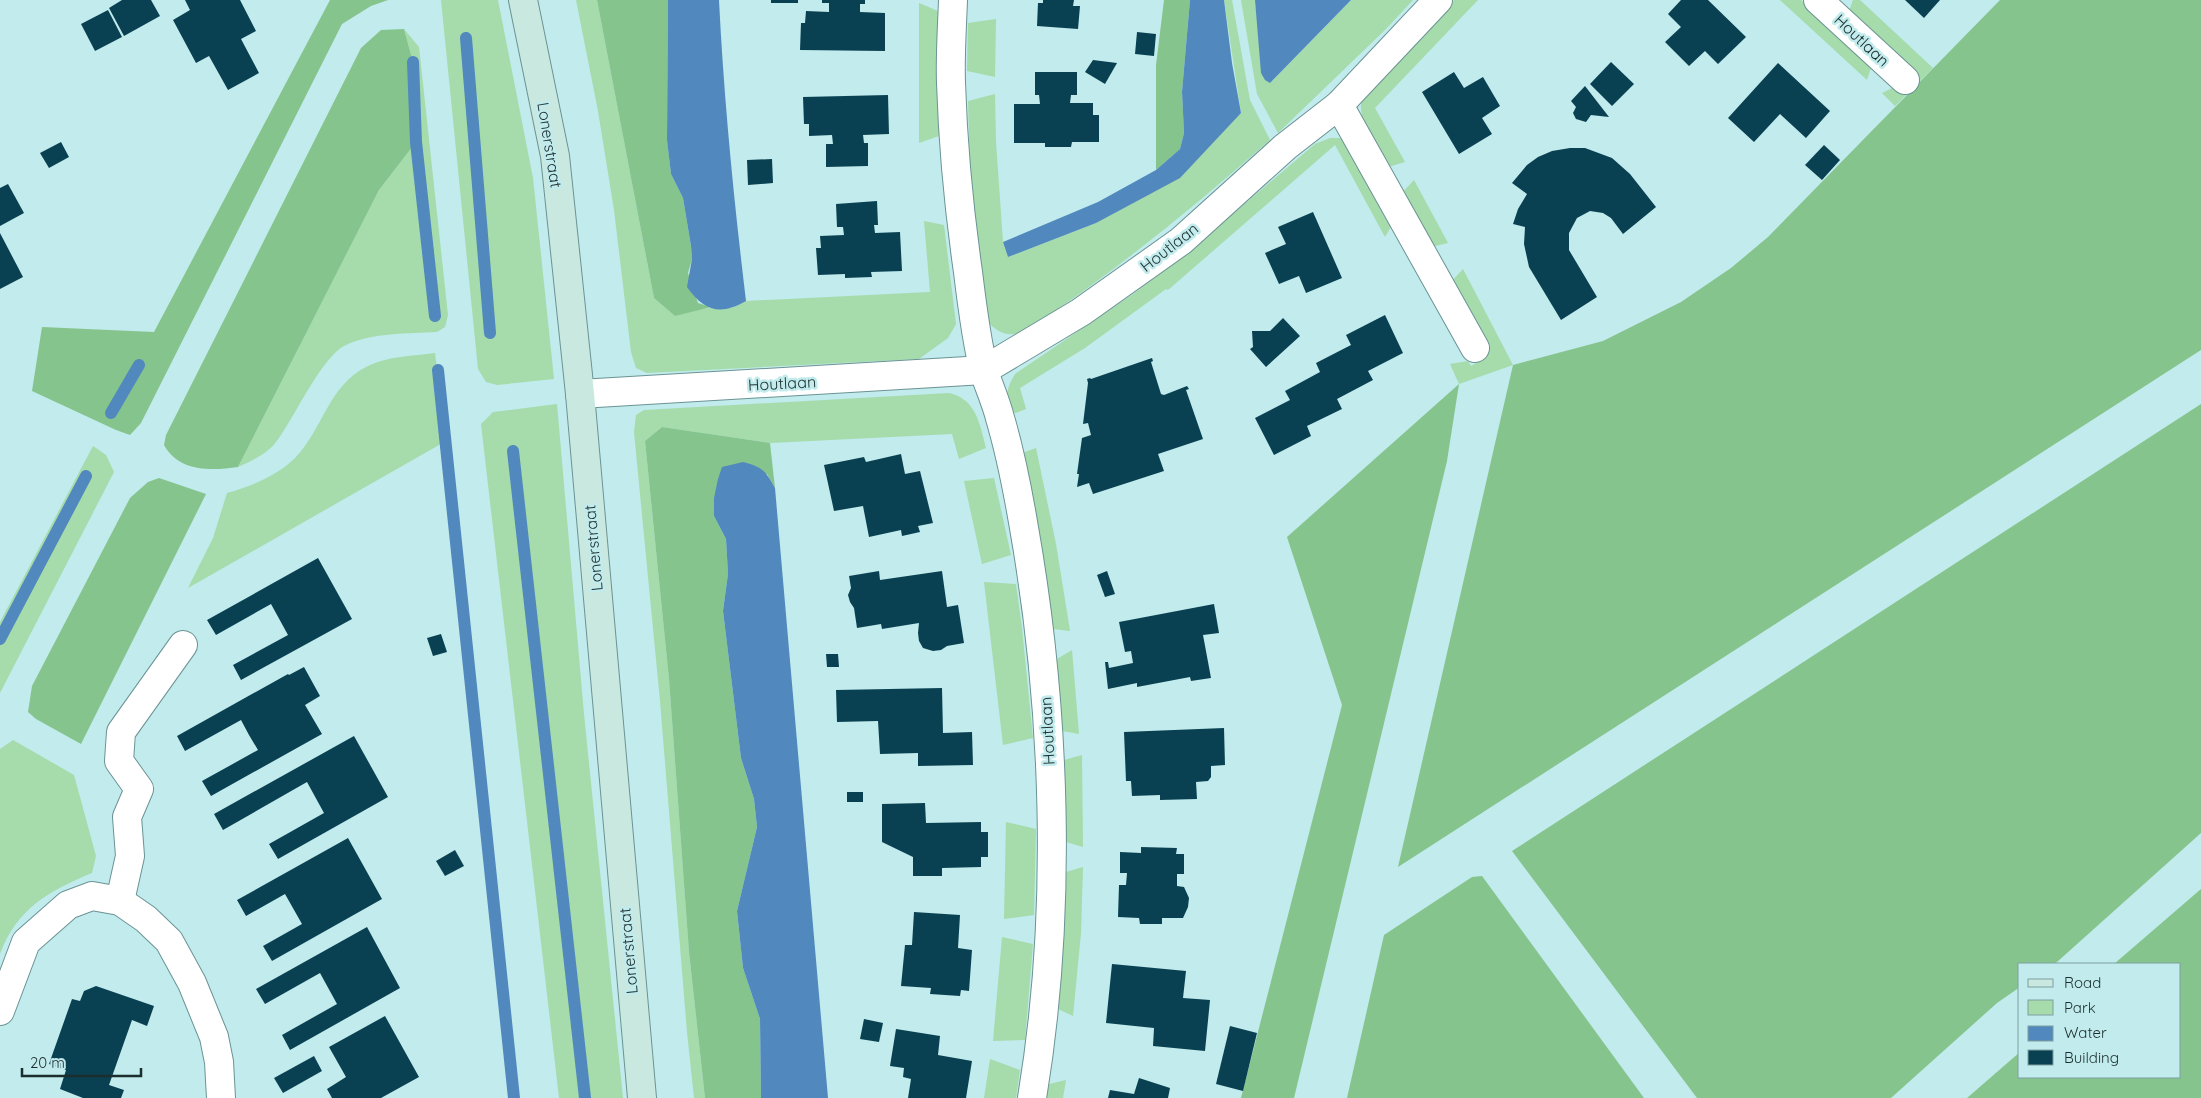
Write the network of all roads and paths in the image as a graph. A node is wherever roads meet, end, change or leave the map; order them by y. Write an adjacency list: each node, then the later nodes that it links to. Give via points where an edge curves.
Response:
1 (523, 0): 9 (street, Lonerstraat, via 555,156)
2 (953, 0): 8 (street, Houtlaan, via 951,81 958,207)
3 (1438, 0): 6 (street, Houtlaan)
4 (1818, 0): 5 (street, Houtlaan)
5 (1905, 80)
6 (1339, 105): 7 (street); 8 (street, Houtlaan, via 1284,147 1181,241 1082,312)
7 (1475, 348)
8 (984, 370): 9 (street, Houtlaan); 15 (street, Houtlaan, via 1001,419 1023,521 1039,628 1048,734 1051,834 1049,948)
9 (580, 394): 14 (street, Lonerstraat)
10 (183, 645): 11 (street, via 121,732 120,761 139,788 127,817 130,856)
11 (120, 901): 12 (street, via 92,896 68,905 26,942); 13 (street, via 146,919 169,942 192,983 214,1037)
12 (0, 1011)
13 (221, 1098)
14 (642, 1098)
15 (1032, 1098)

